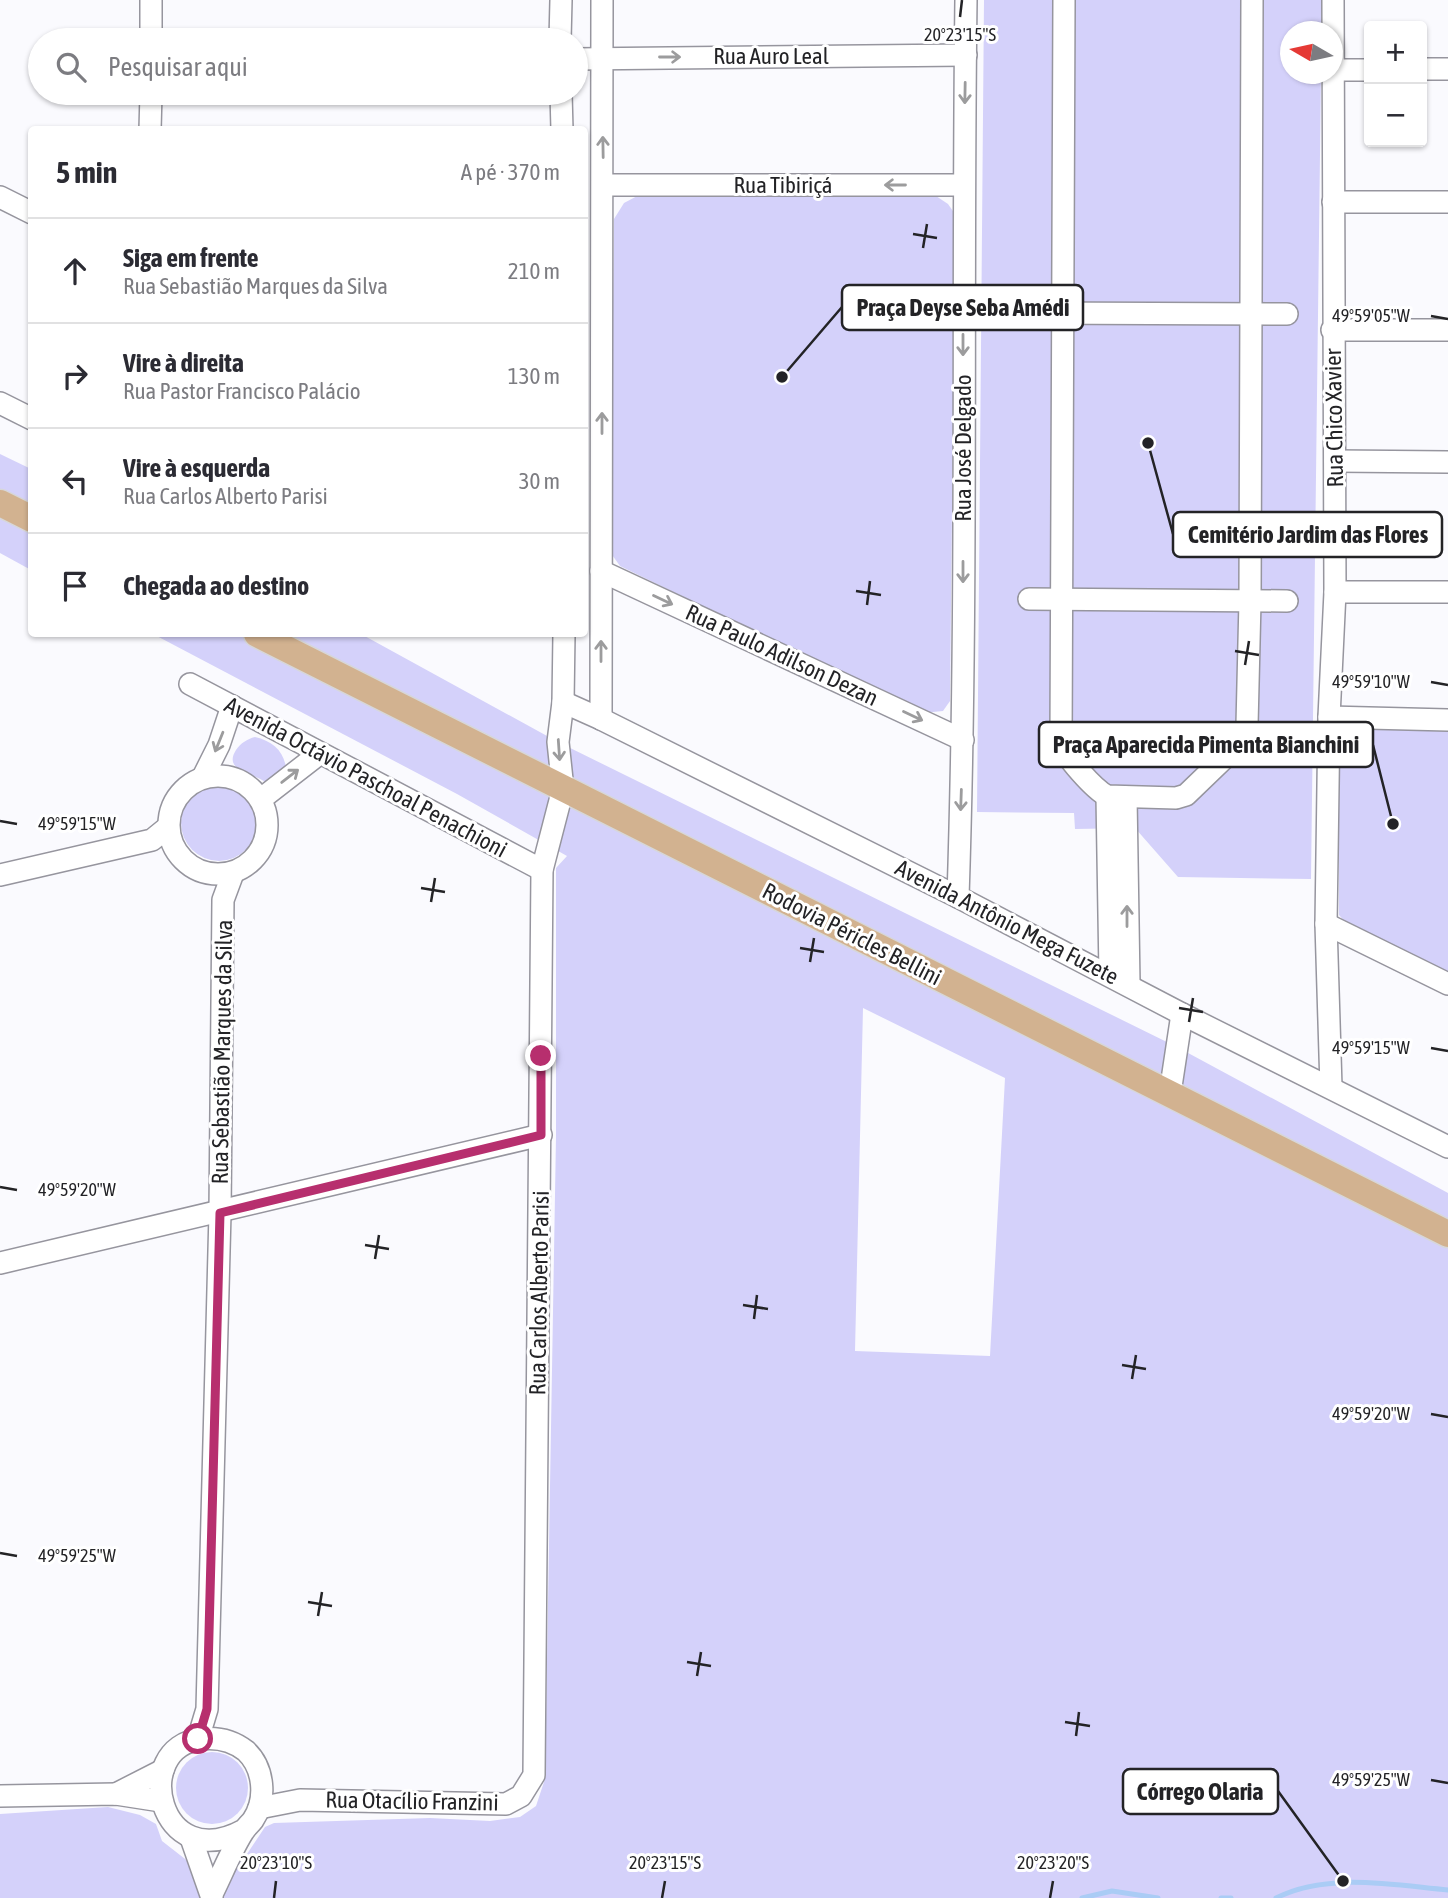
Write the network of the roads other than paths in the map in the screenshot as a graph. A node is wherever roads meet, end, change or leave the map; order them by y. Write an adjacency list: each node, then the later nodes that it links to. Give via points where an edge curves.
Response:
1 (151, 0): 9 (street)
2 (561, 0): 10 (street)
3 (602, 0): 12 (street)
4 (966, 0): 11 (street, Rua José Delgado)
5 (1064, 0): 30 (street)
6 (1252, 0): 31 (street)
7 (1333, 0): 8 (street, Rua Chico Xavier)
8 (1334, 21)
9 (151, 28)
10 (560, 28)
11 (965, 55): 12 (street, Rua Auro Leal, one-way to 11); 24 (street, Rua José Delgado, one-way to 24)
12 (602, 57): 13 (street, Rua Auro Leal); 23 (street, one-way to 12)
13 (588, 58)
14 (1364, 69): 17 (street)
15 (1427, 69): 16 (street)
16 (1448, 69)
17 (1343, 70)
18 (1335, 84): 26 (street, Rua Chico Xavier)
19 (151, 105): 21 (street)
20 (561, 105): 22 (street)
21 (150, 126)
22 (562, 126)
23 (603, 185): 24 (street, Rua Tibiriçá, one-way to 23); 41 (street, one-way to 23)
24 (964, 186): 56 (street, Rua José Delgado, one-way to 56)
25 (0, 197): 28 (street)
26 (1333, 202): 27 (street); 33 (street, Rua Chico Xavier)
27 (1448, 202)
28 (28, 210)
29 (1032, 313): 30 (street)
30 (1063, 313): 31 (street); 45 (street)
31 (1250, 314): 32 (street); 46 (street)
32 (1287, 314)
33 (1332, 330): 34 (street); 37 (street, Rua Chico Xavier)
34 (1448, 330)
35 (0, 403): 36 (street)
36 (28, 417)
37 (1335, 461): 38 (street); 42 (street, Rua Chico Xavier)
38 (1448, 462)
39 (0, 503): 40 (main road)
40 (28, 517)
41 (601, 571): 54 (street, one-way to 41); 56 (street, Rua Paulo Adilson Dezan, one-way to 56)
42 (1335, 592): 43 (street); 53 (street, Rua Chico Xavier)
43 (1448, 592)
44 (1029, 599): 45 (street)
45 (1062, 599): 46 (street); 60 (street, via 1063,750 1098,790)
46 (1250, 601): 47 (street); 60 (street, via 1248,713 1240,744 1186,795)
47 (1287, 601)
48 (263, 637): 59 (main road, Rodovia Péricles Bellini)
49 (564, 637): 51 (street)
50 (190, 684): 52 (street, Avenida Octávio Paschoal Penachioni)
51 (562, 702): 54 (street, Avenida Antônio Mega Fuzete); 59 (street, one-way to 59, via 558,742)
52 (232, 706): 57 (street, Avenida Octávio Paschoal Penachioni); 58 (street, one-way to 58)
53 (1329, 717): 55 (street); 69 (street, Rua Chico Xavier)
54 (601, 719): 67 (street, Avenida Antônio Mega Fuzete)
55 (1448, 720)
56 (963, 740): 67 (street, Rua José Delgado, one-way to 67)
57 (319, 754): 61 (street, one-way to 57); 63 (street, Avenida Octávio Paschoal Penachioni)
58 (203, 777): 61 (street, via 236,778); 62 (street, via 185,788 172,806)
59 (563, 789): 63 (street, Rua Carlos Alberto Parisi); 74 (main road, Rodovia Péricles Bellini)
60 (1116, 797): 70 (street)
61 (261, 799): 64 (street, via 268,834 250,864)
62 (165, 838): 65 (street, via 188,866); 66 (street)
63 (542, 870): 75 (street, Rua Carlos Alberto Parisi)
64 (233, 873): 65 (street); 68 (street, Rua Sebastião Marques da Silva)
65 (210, 875): 68 (street, Rua Sebastião Marques da Silva)
66 (0, 876)
67 (958, 897): 70 (street, Avenida Antônio Mega Fuzete)
68 (223, 900): 77 (street, Rua Sebastião Marques da Silva)
69 (1326, 924): 71 (street); 73 (street, Rua Chico Xavier)
70 (1119, 979): 72 (street, Avenida Antônio Mega Fuzete)
71 (1448, 984)
72 (1182, 1014): 73 (street, Avenida Antônio Mega Fuzete); 74 (street)
73 (1331, 1087): 76 (street, Avenida Antônio Mega Fuzete)
74 (1170, 1093): 78 (main road, Rodovia Péricles Bellini)
75 (541, 1135): 77 (street); 85 (street, Rua Carlos Alberto Parisi, via 534,1775)
76 (1448, 1147)
77 (220, 1213): 79 (street); 80 (street, Rua Sebastião Marques da Silva)
78 (1448, 1234)
79 (0, 1263)
80 (209, 1739): 81 (street, via 177,1750); 82 (street, via 235,1743 248,1754 258,1767)
81 (163, 1770): 83 (street); 87 (street)
82 (262, 1784): 86 (street, Rua Otacílio Franzini); 88 (street)
83 (116, 1794): 84 (street); 87 (street)
84 (0, 1796)
85 (522, 1796): 86 (street, Rua Otacílio Franzini, via 506,1804)
86 (300, 1800): 88 (street, Rua Otacílio Franzini)
87 (161, 1801): 90 (street, via 172,1823)
88 (260, 1808): 89 (street)
89 (244, 1830): 90 (street, via 209,1842); 91 (street)
90 (191, 1838): 91 (street)
91 (212, 1896)

